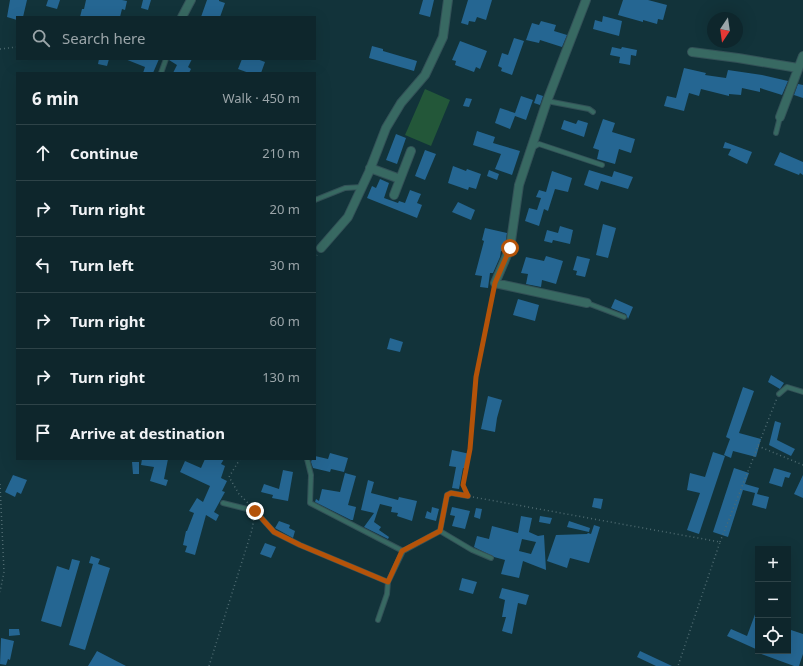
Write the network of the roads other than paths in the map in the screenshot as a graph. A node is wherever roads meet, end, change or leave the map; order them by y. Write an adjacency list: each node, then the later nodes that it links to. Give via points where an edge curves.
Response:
1 (191, 0): 4 (street)
2 (448, 0): 17 (street, via 443,37 425,75 401,103 386,128)
3 (586, 0): 10 (street)
4 (183, 16)
5 (692, 52): 8 (street)
6 (803, 56): 8 (street)
7 (166, 60): 9 (lane)
8 (798, 68): 12 (street)
9 (161, 72)
10 (547, 101): 11 (lane); 14 (street)
11 (593, 112)
12 (780, 117): 13 (lane)
13 (776, 133)
14 (530, 150): 16 (lane, via 539,144); 23 (street, via 519,185 510,248 495,283)
15 (411, 151): 18 (street)
16 (602, 165)
17 (370, 168): 18 (street); 19 (street)
18 (400, 179): 20 (street)
19 (362, 187): 21 (lane, via 345,188); 22 (street, via 348,217)
20 (394, 195)
21 (316, 200)
22 (321, 248)
23 (587, 303): 24 (lane)
24 (624, 317)
25 (803, 392): 26 (lane, via 787,387)
26 (778, 394)
27 (307, 460): 31 (lane, via 311,475 310,503)
28 (468, 496): 30 (lane, via 451,493 447,495)
29 (223, 503): 33 (lane, via 255,511 274,532)
30 (440, 531): 31 (lane); 32 (lane)
31 (402, 551): 33 (lane)
32 (491, 558)
33 (388, 582): 34 (lane, via 387,594)
34 (378, 620)

